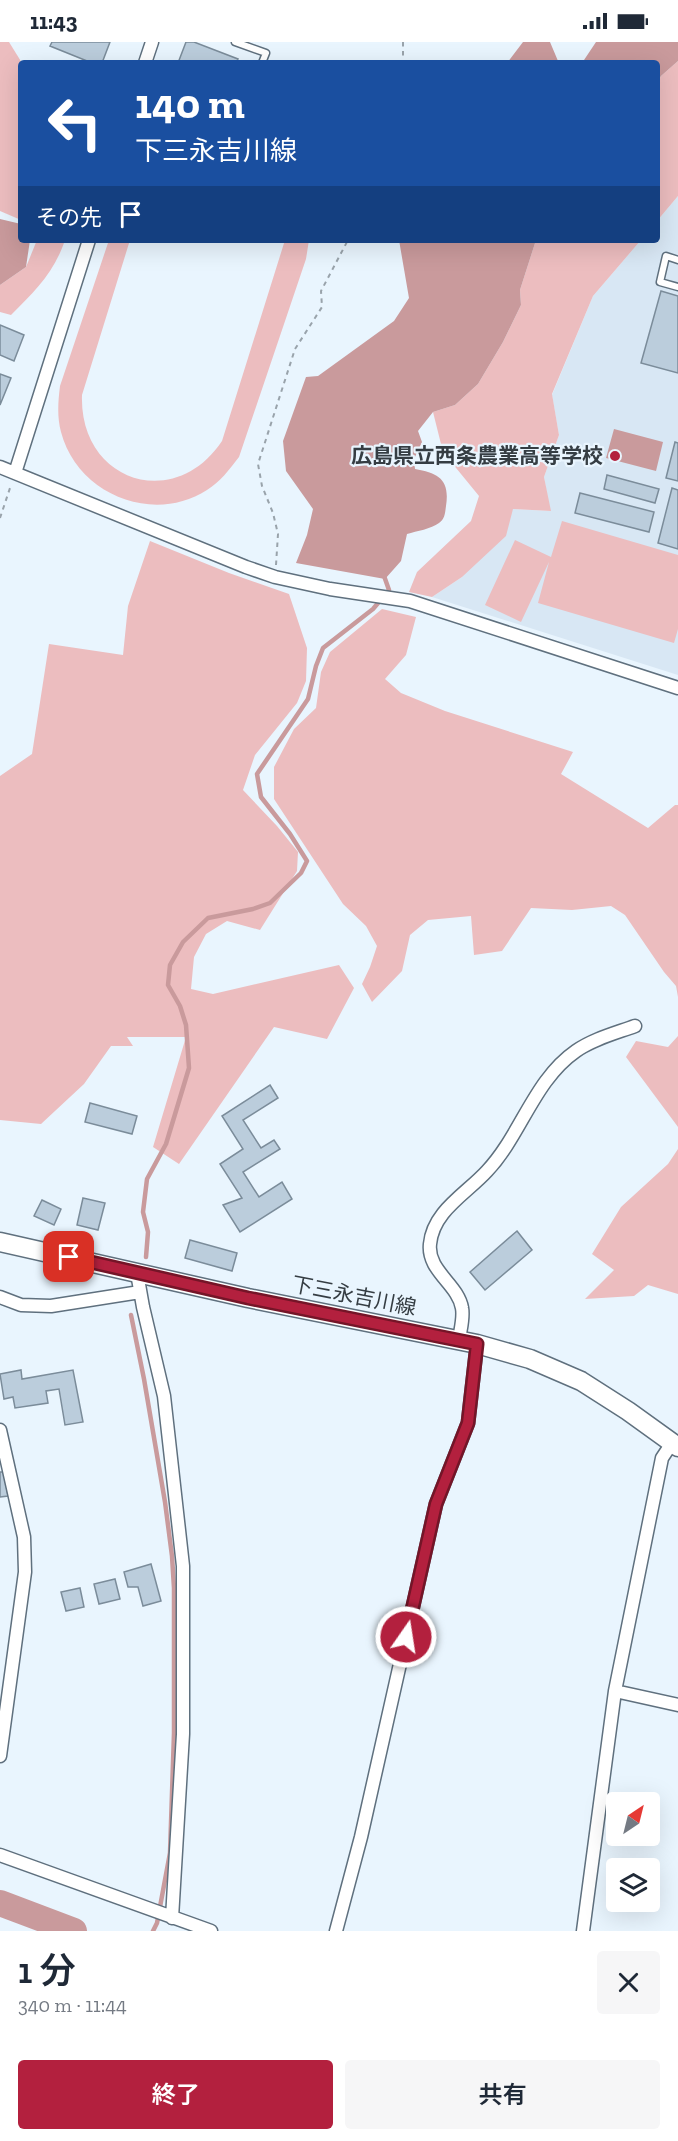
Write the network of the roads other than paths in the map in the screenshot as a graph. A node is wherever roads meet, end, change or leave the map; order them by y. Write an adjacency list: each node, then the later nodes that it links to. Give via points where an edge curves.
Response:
1 (152, 42): 3 (street)
2 (235, 42): 4 (lane, via 266,53)
3 (146, 60)
4 (263, 60)
5 (87, 243): 9 (street)
6 (678, 260): 7 (lane, via 666,256 660,282)
7 (678, 287)
8 (0, 467): 9 (street)
9 (15, 473): 10 (street, via 275,577 411,601)
10 (678, 686)
11 (635, 1026): 16 (street, via 577,1051 554,1071 488,1171 439,1217 431,1232 429,1248 433,1263 462,1309)
12 (0, 1242): 13 (main road, 下三永吉川線)
13 (137, 1273): 14 (street); 16 (main road, 下三永吉川線)
14 (140, 1292): 15 (street, via 51,1306 21,1305); 24 (street, via 164,1396 183,1566 183,1734)
15 (0, 1297)
16 (459, 1340): 17 (main road, 下三永吉川線)
17 (477, 1344): 19 (main road, 下三永吉川線, via 530,1359 581,1381); 26 (street, via 468,1423 436,1504)
18 (0, 1430): 22 (street, via 24,1537 25,1572)
19 (675, 1445): 20 (street, via 662,1458)
20 (615, 1690): 21 (street); 27 (street)
21 (678, 1705)
22 (0, 1756)
23 (0, 1855): 24 (street)
24 (172, 1918): 25 (street)
25 (211, 1931)
26 (336, 1931)
27 (583, 1931)

